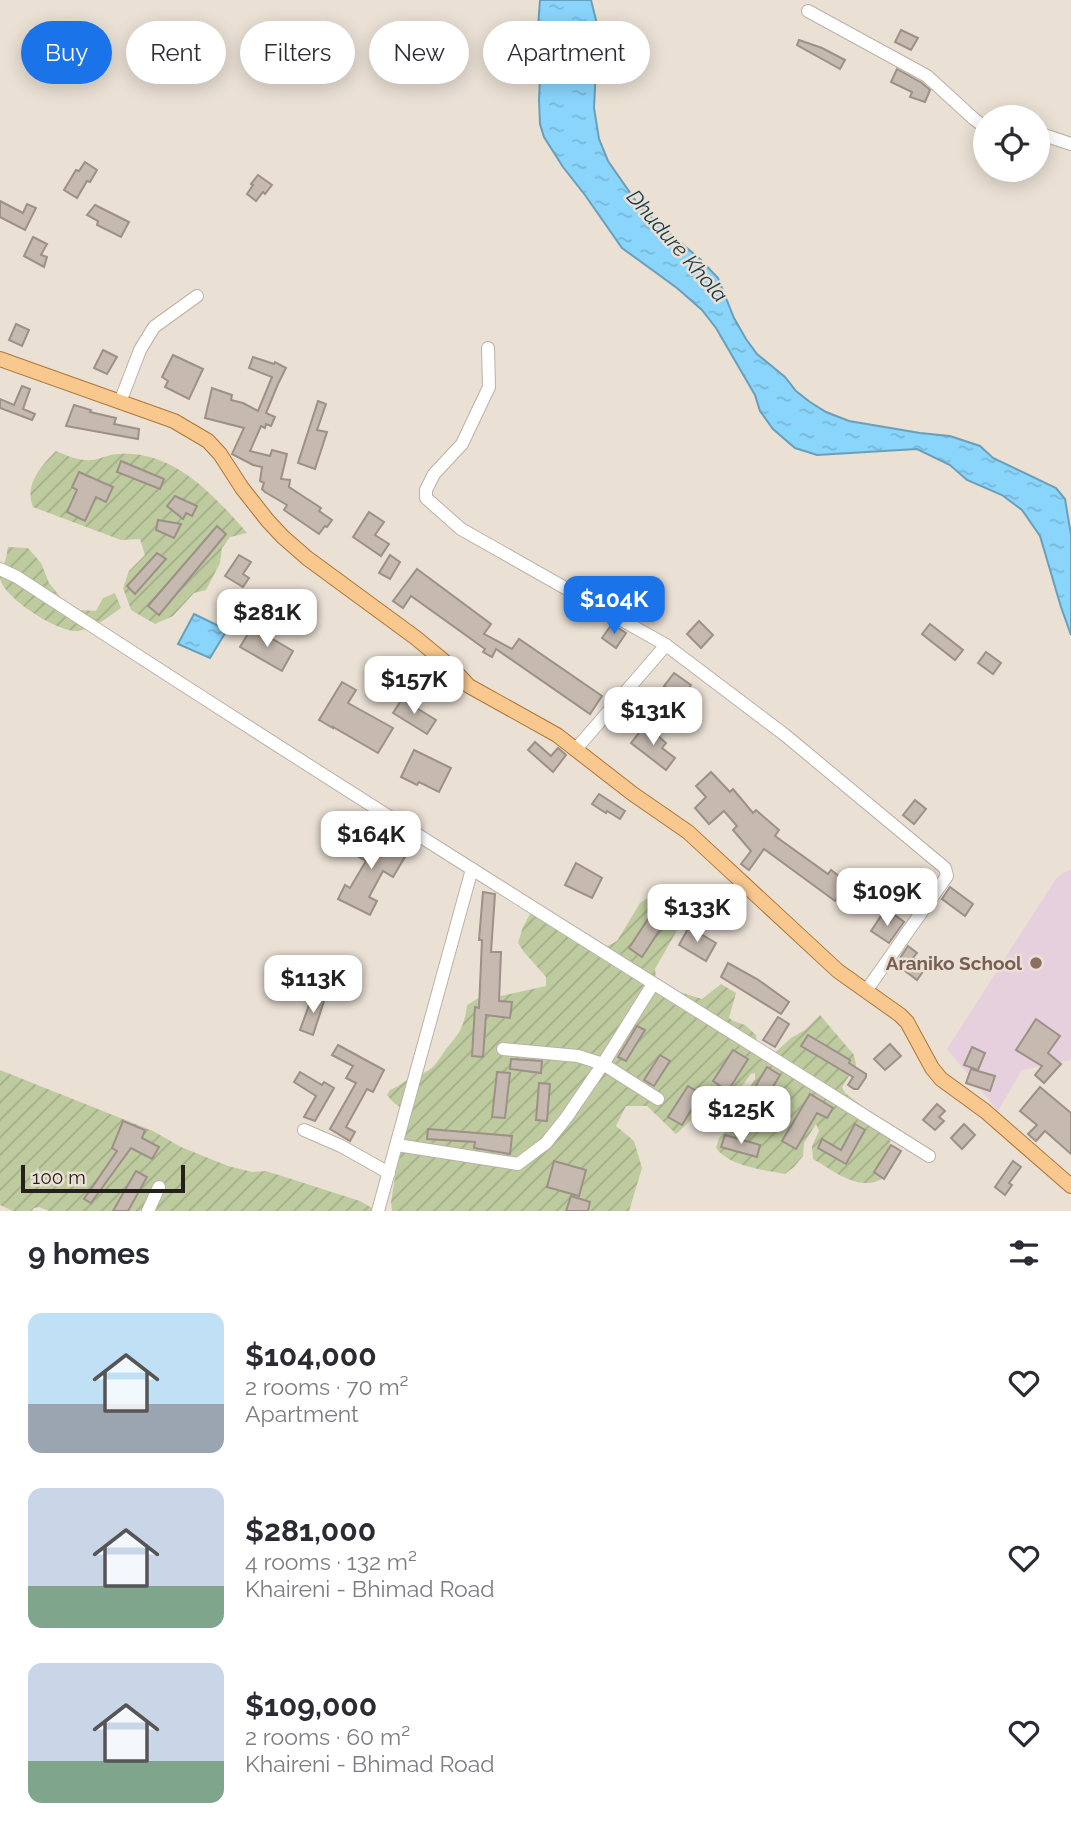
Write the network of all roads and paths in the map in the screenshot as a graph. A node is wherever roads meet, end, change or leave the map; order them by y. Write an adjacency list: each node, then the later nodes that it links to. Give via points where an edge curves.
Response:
1 (808, 11): 2 (street, via 927,76)
2 (973, 118)
3 (1050, 137): 4 (street)
4 (1071, 144)
5 (197, 296): 8 (street, via 154,327 139,350)
6 (488, 348): 10 (street, via 489,387 462,444 435,474 426,498 461,529)
7 (0, 359): 8 (main road)
8 (120, 402): 11 (main road, via 174,421 208,441 268,521 307,558 416,638 470,687)
9 (0, 569): 12 (street)
10 (666, 645): 11 (street); 14 (street, via 785,735 945,868 947,876)
11 (576, 750): 14 (main road, via 688,832 838,971)
12 (472, 870): 13 (street); 19 (street)
13 (653, 984): 16 (street); 20 (street)
14 (866, 991): 22 (main road, via 907,1022 940,1079 985,1111)
15 (503, 1049): 16 (street, via 578,1056)
16 (603, 1064): 17 (street); 19 (street, via 547,1143 518,1164)
17 (658, 1099)
18 (304, 1129): 21 (street)
19 (397, 1145): 21 (street)
20 (929, 1156)
21 (389, 1173): 25 (street)
22 (1071, 1186)
23 (159, 1187): 24 (street)
24 (148, 1211)
25 (378, 1211)

